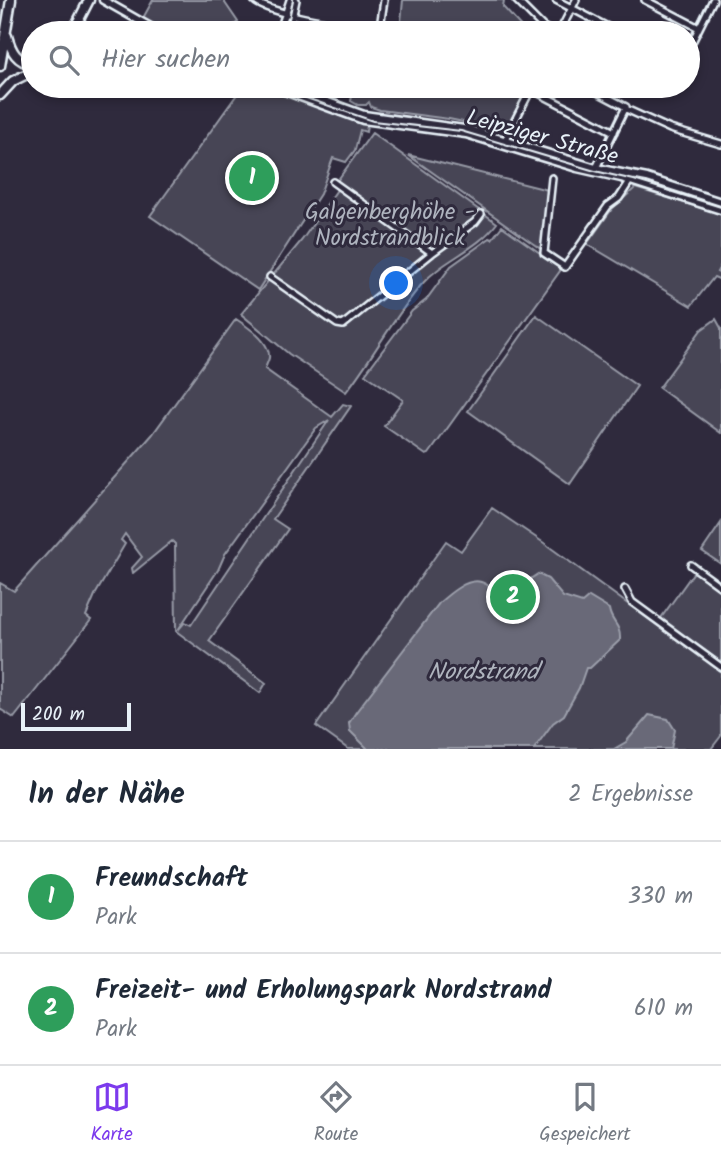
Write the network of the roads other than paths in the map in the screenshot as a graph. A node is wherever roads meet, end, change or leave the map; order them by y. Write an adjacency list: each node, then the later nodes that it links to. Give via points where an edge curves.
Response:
1 (9, 0): 27 (highway); 28 (highway)
2 (103, 0): 17 (main road)
3 (254, 0): 14 (street, via 264,8)
4 (290, 0): 14 (street)
5 (296, 0): 14 (street)
6 (384, 0): 21 (street)
7 (516, 0): 22 (street)
8 (556, 0): 13 (street)
9 (576, 0): 13 (street)
10 (645, 0): 25 (street)
11 (713, 0): 26 (street)
12 (83, 1): 15 (highway); 16 (highway)
13 (571, 9): 23 (street); 24 (street)
14 (289, 14): 18 (street); 19 (street); 20 (street)
15 (72, 21)
16 (76, 21)
17 (135, 21)
18 (285, 21)
19 (292, 21)
20 (325, 21)
21 (381, 21)
22 (537, 21)
23 (564, 21)
24 (595, 21)
25 (686, 21)
26 (700, 26)
27 (6, 29): 29 (highway, via 13,52); 30 (highway)
28 (0, 36)
29 (21, 60)
30 (0, 66)
31 (21, 76): 32 (highway)
32 (0, 95)
33 (307, 98): 39 (main road, Leipziger Straße, via 363,120)
34 (526, 98): 39 (street)
35 (552, 98): 38 (street)
36 (608, 98): 37 (street)
37 (626, 108): 38 (street); 40 (street, via 670,129)
38 (614, 132): 41 (street)
39 (504, 143): 41 (main road, Leipziger Straße)
40 (721, 144)
41 (595, 170): 43 (main road, Leipziger Straße)
42 (552, 178): 43 (street, via 544,253 565,267)
43 (632, 178): 45 (main road, Leipziger Straße); 46 (main road, Leipziger Straße)
44 (333, 181): 48 (street)
45 (721, 202)
46 (721, 210)
47 (481, 214): 48 (street)
48 (432, 253): 49 (street, via 340,326)
49 (271, 277)
50 (691, 565): 51 (street)
51 (721, 587)
52 (625, 589): 53 (street, via 632,602)
53 (721, 667)

